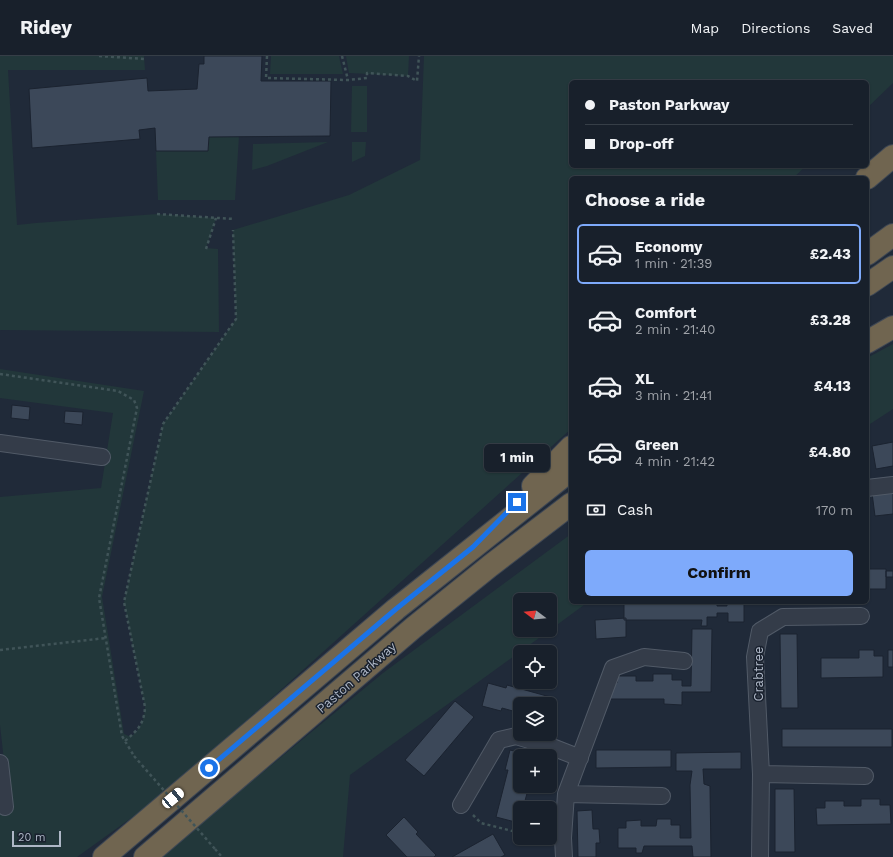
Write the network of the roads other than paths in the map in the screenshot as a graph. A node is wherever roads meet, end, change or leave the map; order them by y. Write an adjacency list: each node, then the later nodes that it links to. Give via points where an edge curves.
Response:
1 (893, 156): 2 (highway)
2 (869, 176)
3 (893, 235): 4 (highway)
4 (869, 253)
5 (893, 267): 6 (highway)
6 (869, 284)
7 (893, 327): 8 (highway)
8 (869, 341)
9 (0, 442): 11 (street)
10 (569, 449): 17 (highway)
11 (102, 457)
12 (569, 472): 17 (highway, Paston Parkway)
13 (893, 485): 14 (street)
14 (869, 488)
15 (569, 506): 18 (highway, Paston Parkway)
16 (569, 519): 18 (highway)
17 (473, 547): 29 (highway, Paston Parkway, via 396,609)
18 (490, 566): 30 (highway, Paston Parkway, via 413,628)
19 (861, 616): 23 (street, Crabtree, via 783,617 760,631 755,657)
20 (684, 661): 21 (street, via 644,657 613,668)
21 (580, 758): 25 (street); 27 (street, via 516,736 499,740)
22 (0, 763): 28 (street)
23 (761, 774): 24 (street); 32 (street, Crabtree)
24 (865, 776)
25 (566, 794): 26 (street); 31 (street)
26 (662, 796)
27 (461, 805)
28 (5, 807)
29 (104, 857)
30 (145, 857)
31 (564, 857)
32 (760, 857)

